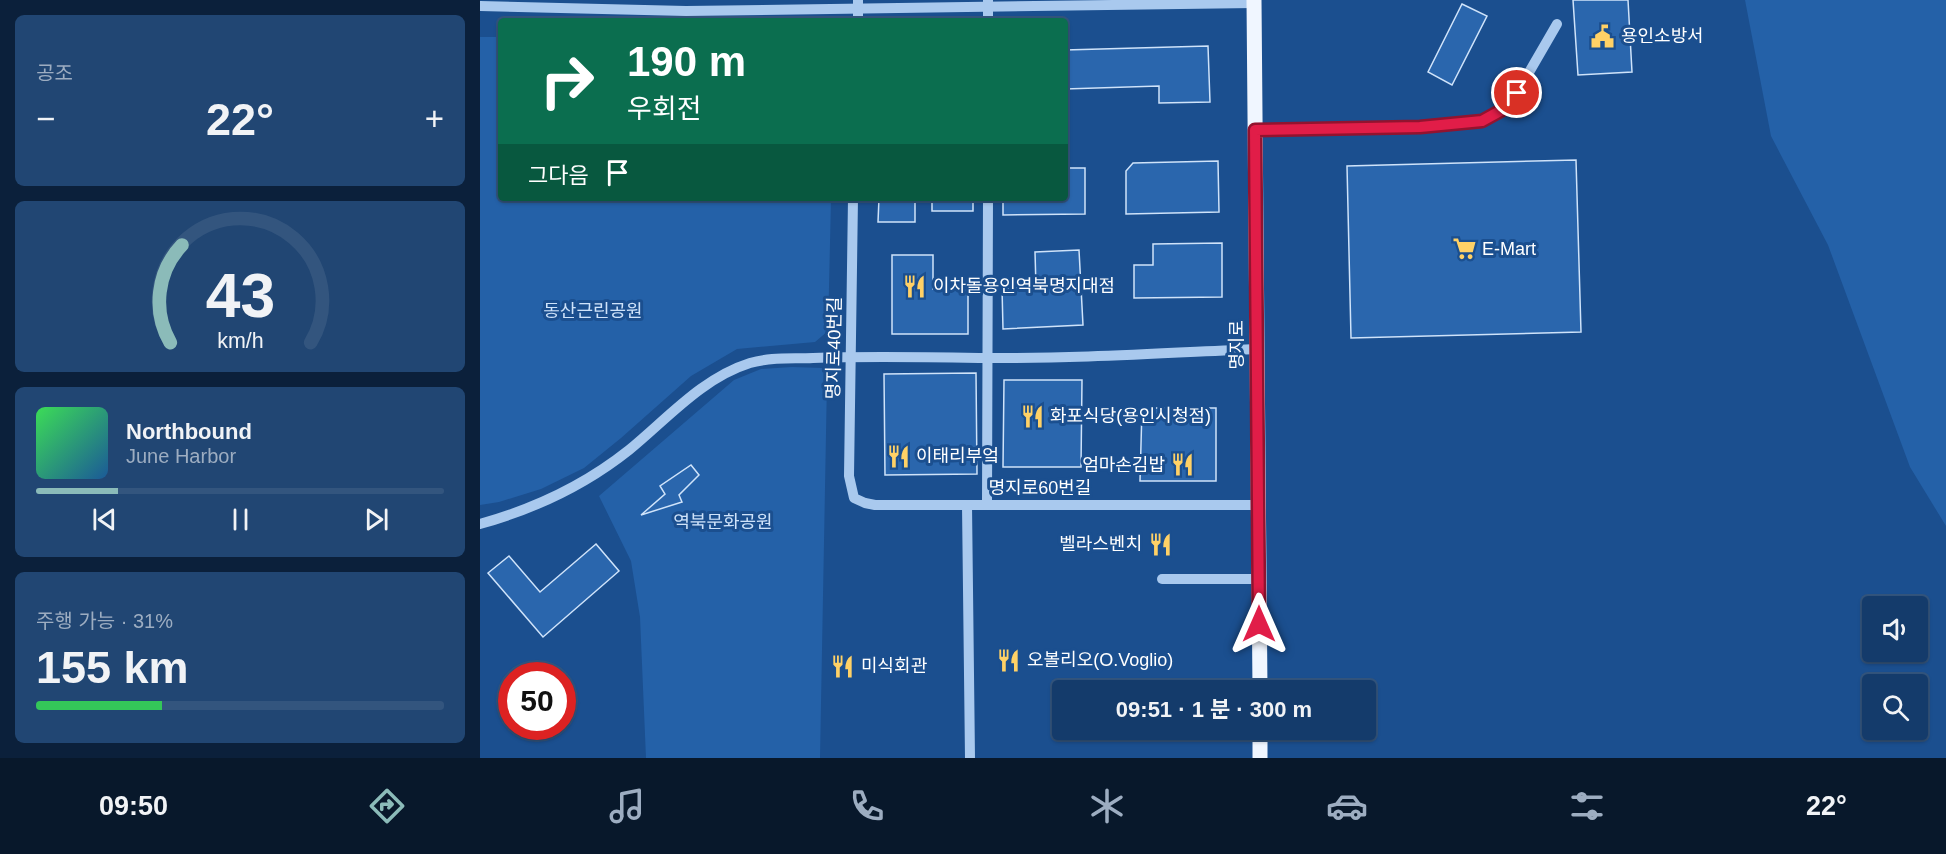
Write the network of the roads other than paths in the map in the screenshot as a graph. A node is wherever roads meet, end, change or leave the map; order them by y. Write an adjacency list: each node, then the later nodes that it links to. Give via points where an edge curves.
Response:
1 (1254, 1): 2 (street); 6 (main road, 명지로)
2 (988, 3): 3 (street)
3 (858, 4): 4 (street, via 686,11)
4 (480, 6)
5 (1557, 24): 6 (street, via 1517,93 1502,110 1482,121 1420,127)
6 (1255, 130): 9 (main road, 명지로)
7 (853, 201): 10 (street, 명지로40번길)
8 (988, 201): 11 (street)
9 (1257, 349): 11 (street); 14 (main road, 명지로)
10 (849, 356): 11 (street); 12 (street, 명지로40번길, via 849,476 854,498 875,505); 15 (street, via 769,359 729,371 593,476 524,511)
11 (988, 358): 13 (street)
12 (967, 505): 13 (street, 명지로60번길); 20 (street, 명지로60번길)
13 (987, 505): 14 (street, 명지로60번길)
14 (1258, 505): 17 (main road, 명지로)
15 (480, 524)
16 (1162, 579): 17 (street)
17 (1259, 579): 18 (main road, 명지로)
18 (1260, 680)
19 (1260, 740): 21 (main road)
20 (970, 758)
21 (1260, 758)

